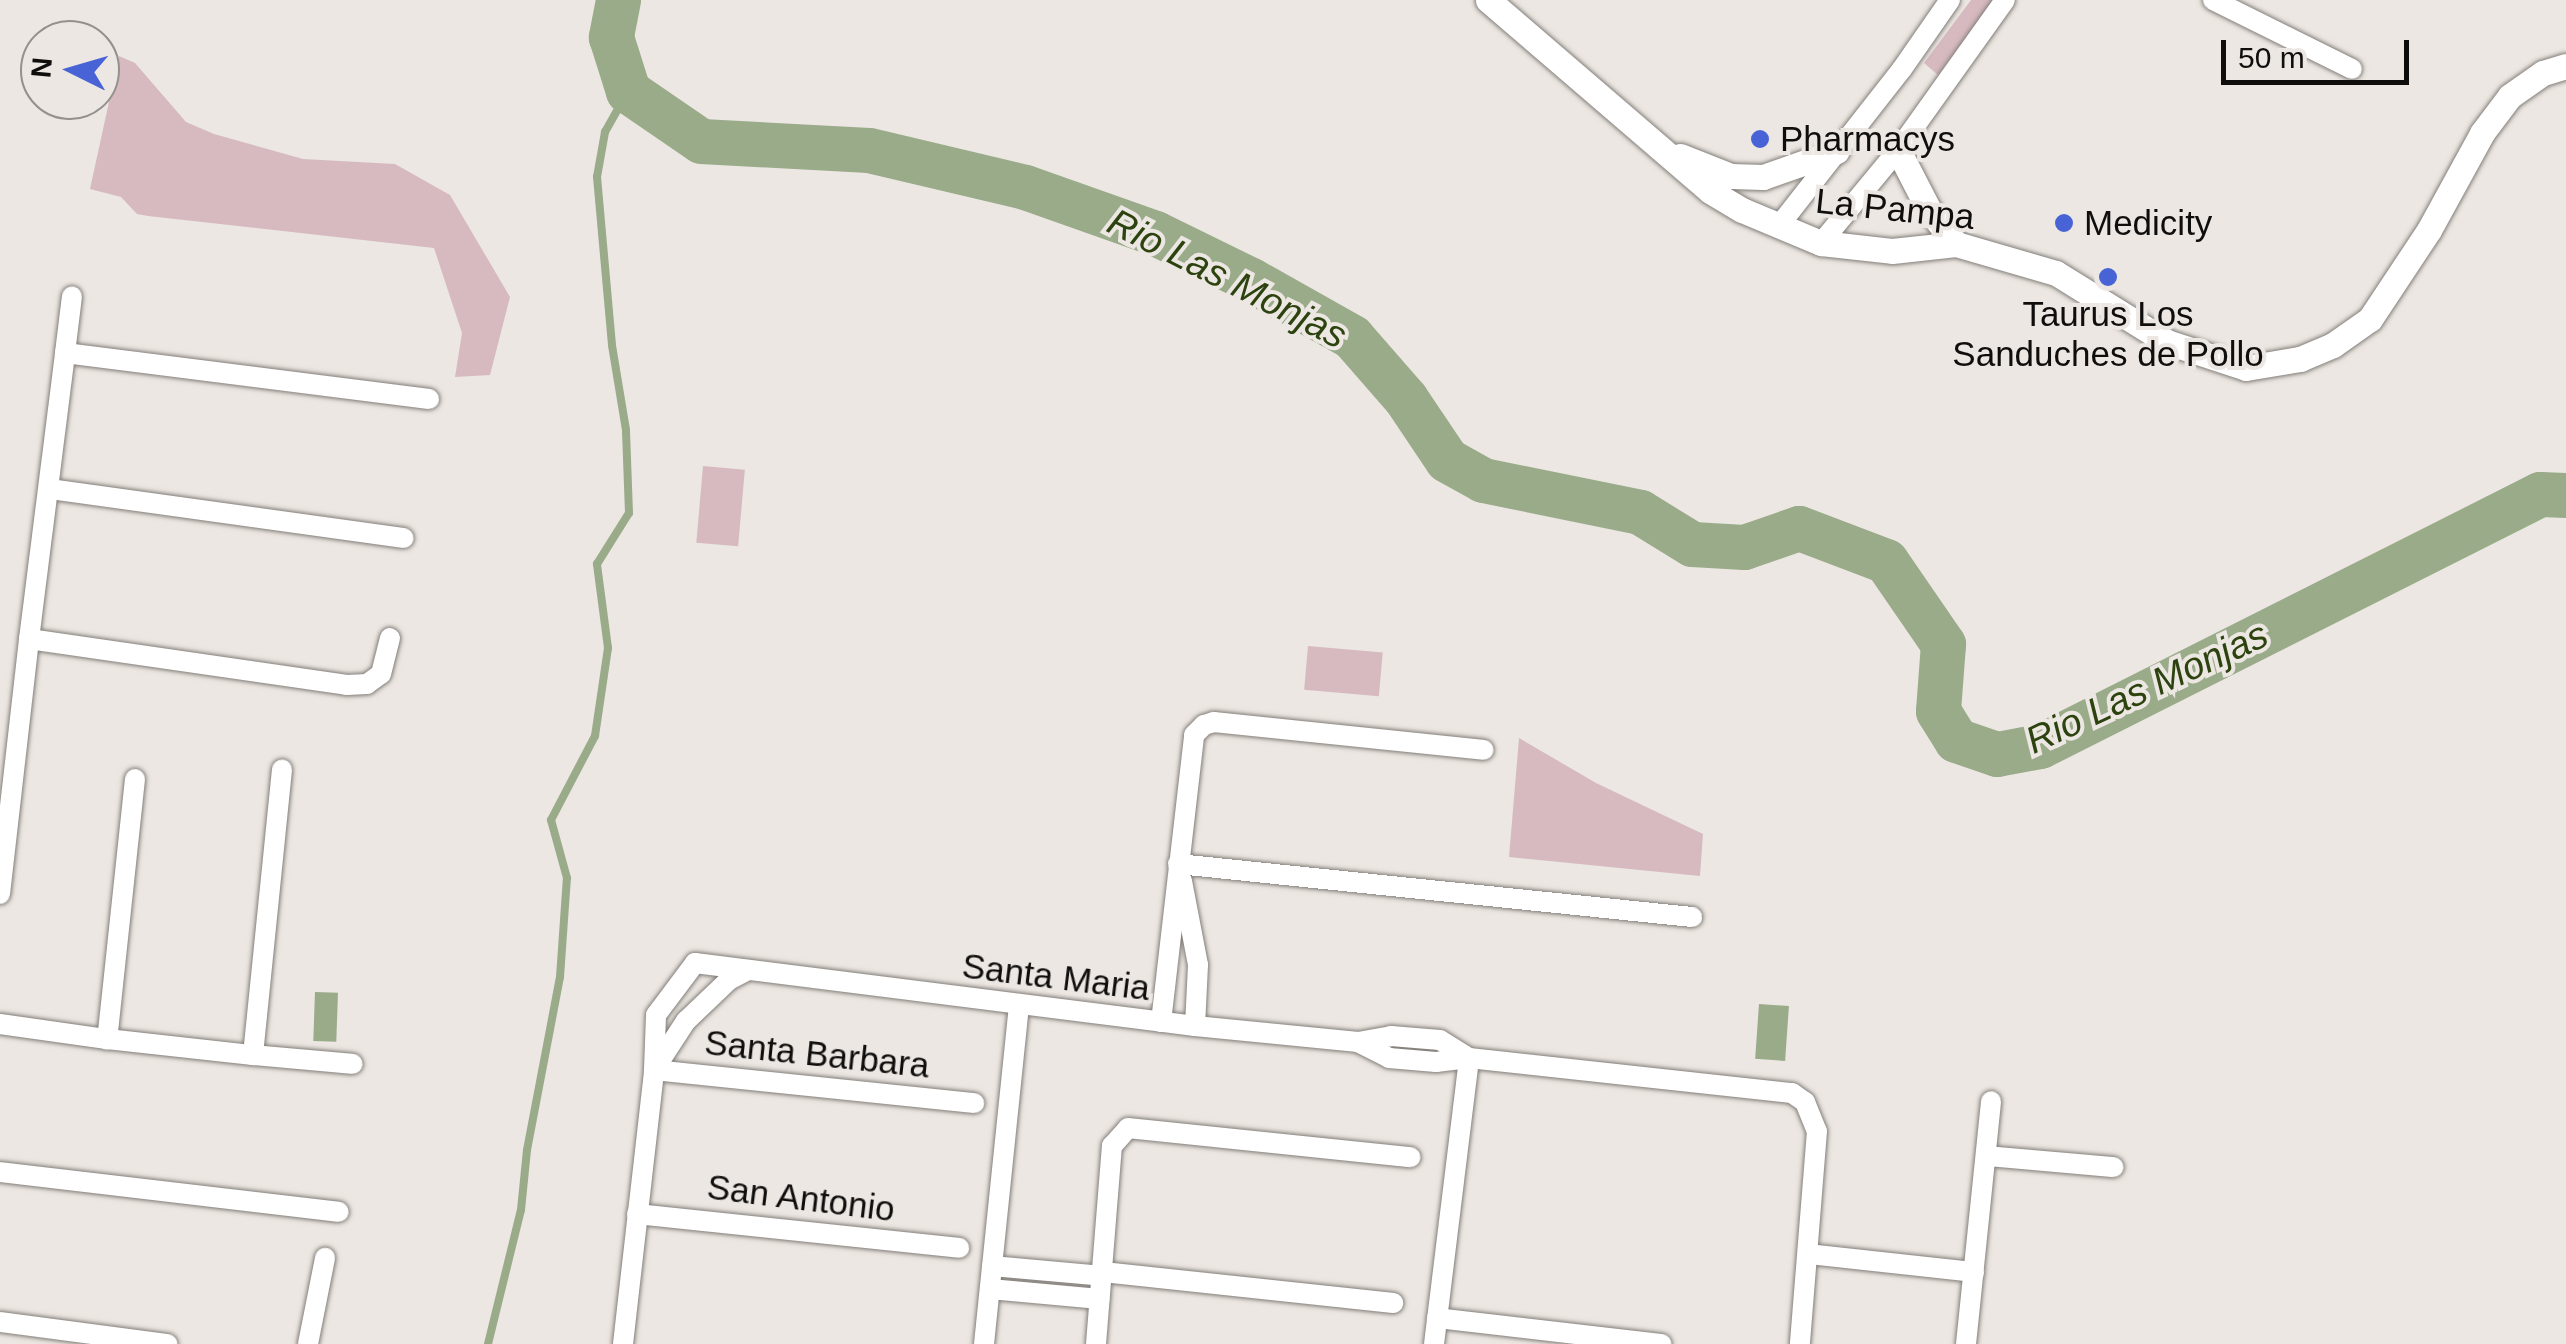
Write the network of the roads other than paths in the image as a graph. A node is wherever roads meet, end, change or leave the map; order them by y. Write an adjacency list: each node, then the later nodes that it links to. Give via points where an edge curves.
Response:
1 (1488, 0): 9 (street, La Pampa)
2 (1950, 0): 8 (street)
3 (2006, 0): 7 (street)
4 (2213, 0): 6 (street)
5 (2566, 66): 12 (street, La Pampa, via 2510,96 2370,319 2300,359 2246,368 2214,360 2166,342 2056,273)
6 (2352, 69)
7 (1898, 150): 11 (street); 12 (street, via 1929,210)
8 (1837, 151): 9 (street, via 1763,177 1731,176); 10 (street)
9 (1670, 152): 10 (street, La Pampa, via 1710,191)
10 (1778, 227): 11 (street, La Pampa)
11 (1821, 243): 12 (street, La Pampa, via 1892,251)
12 (1956, 244)
13 (72, 296): 14 (street)
14 (65, 353): 15 (street); 16 (street)
15 (429, 399)
16 (50, 489): 17 (street); 19 (street)
17 (404, 538)
18 (390, 638): 19 (street, via 381,674 347,685)
19 (30, 639): 24 (street)
20 (1484, 750): 23 (street, via 1204,725 1194,735)
21 (282, 769): 32 (street)
22 (136, 779): 31 (street)
23 (1178, 864): 25 (street); 28 (street); 30 (street, via 1198,965)
24 (0, 894)
25 (1692, 917)
26 (746, 971): 27 (street, Santa Maria); 35 (street, Santa Maria, via 701,1005); 35 (street, Santa Maria, via 695,962 656,1015)
27 (1019, 1006): 28 (street, Santa Maria); 47 (street)
28 (1162, 1022): 30 (street, Santa Maria)
29 (0, 1024): 31 (street)
30 (1195, 1026): 33 (street, Santa Maria, via 1358,1042 1389,1058)
31 (107, 1039): 32 (street)
32 (253, 1055): 34 (street)
33 (1469, 1058): 45 (street, Santa Maria, via 1792,1093 1818,1131); 53 (street)
34 (353, 1064)
35 (654, 1070): 37 (street, Santa Barbara); 43 (street, Santa Maria)
36 (1992, 1100): 38 (street)
37 (974, 1103)
38 (1988, 1156): 40 (street); 48 (street)
39 (1412, 1157): 49 (street, via 1128,1128 1112,1146)
40 (2114, 1167)
41 (0, 1172): 42 (street)
42 (340, 1212)
43 (637, 1214): 44 (street, San Antonio); 57 (street, Santa Maria)
44 (959, 1248)
45 (1808, 1254): 48 (street); 62 (street)
46 (325, 1258): 56 (street)
47 (992, 1266): 49 (street); 50 (street)
48 (1974, 1272): 63 (street)
49 (1103, 1274): 51 (street); 52 (street)
50 (990, 1289): 51 (street); 58 (street)
51 (1100, 1299): 59 (street)
52 (1393, 1303)
53 (1437, 1318): 60 (street); 61 (street)
54 (0, 1322): 55 (street)
55 (168, 1344)
56 (308, 1344)
57 (623, 1344)
58 (984, 1344)
59 (1096, 1344)
60 (1434, 1344)
61 (1661, 1344)
62 (1800, 1344)
63 (1966, 1344)

